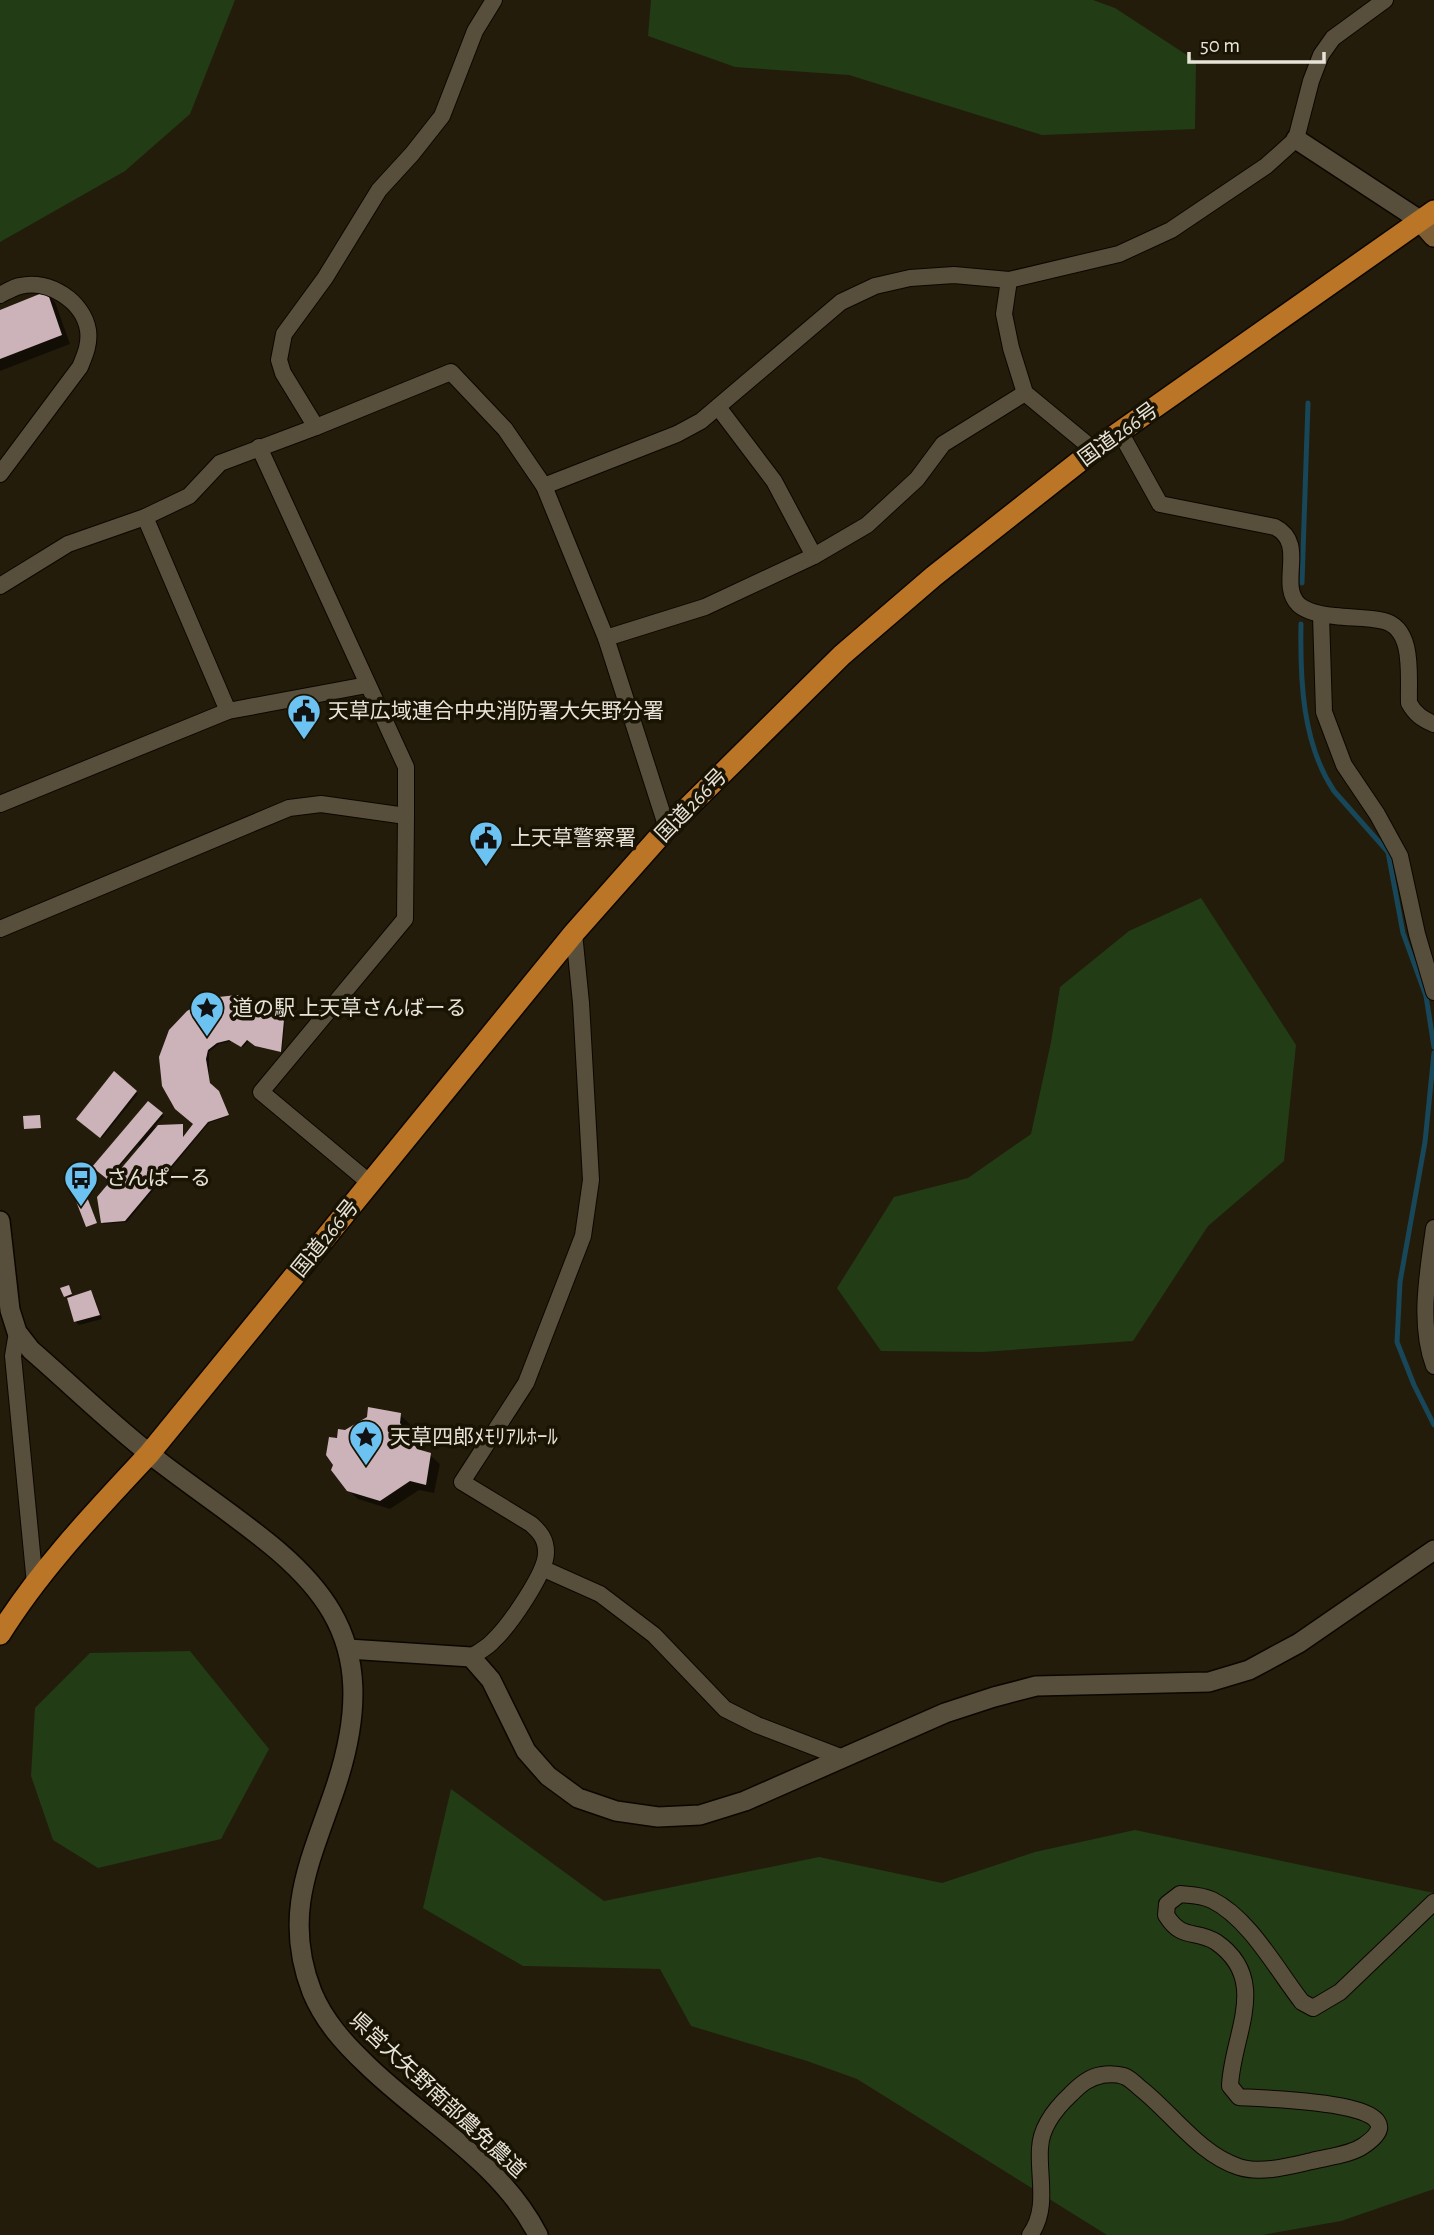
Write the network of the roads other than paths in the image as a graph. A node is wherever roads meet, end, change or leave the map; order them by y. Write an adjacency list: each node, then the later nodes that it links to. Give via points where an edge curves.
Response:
1 (494, 0): 9 (street, via 475,31 442,116 379,190 284,334 279,360 283,373)
2 (1385, 0): 3 (street, via 1333,38 1321,55)
3 (1296, 139): 4 (street); 5 (street, via 1266,166 1171,230 1119,254)
4 (1430, 223): 10 (highway, 国道266号)
5 (1009, 280): 7 (street, via 1004,314); 8 (street, via 954,275 875,286 841,302)
6 (0, 295): 13 (street, via 21,285 62,293 84,317 88,331 88,348 80,367)
7 (1025, 393): 12 (street); 16 (street, via 943,444 917,480 867,525)
8 (718, 407): 14 (street, via 677,434); 16 (street, via 774,481)
9 (316, 428): 11 (street); 14 (street, via 451,372 505,429)
10 (1120, 432): 12 (highway, 国道266号); 18 (street, via 1160,504 1283,531 1291,544 1293,594 1298,604)
11 (259, 447): 15 (street, via 220,463 189,495); 20 (street)
12 (1094, 450): 25 (highway, 国道266号, via 842,655)
13 (0, 474)
14 (544, 486): 19 (street)
15 (145, 517): 17 (street, via 68,544); 21 (street)
16 (814, 556): 19 (street, via 705,607)
17 (0, 586)
18 (1321, 615): 22 (street, via 1394,626 1406,644 1409,702 1422,719); 28 (street, via 1324,712 1344,765 1400,856)
19 (606, 638): 25 (street)
20 (367, 685): 21 (street); 24 (street, via 405,767)
21 (228, 711): 23 (street)
22 (1434, 724)
23 (0, 804)
24 (406, 816): 26 (street, via 321,804 289,807); 29 (street, via 405,919 261,1092)
25 (667, 828): 27 (highway, 国道266号)
26 (0, 929)
27 (574, 933): 29 (highway, 国道266号); 36 (street, via 591,1180 583,1236 526,1384 462,1482 540,1532 547,1553)
28 (1434, 992)
29 (370, 1183): 34 (highway, 国道266号)
30 (0, 1221): 32 (street, via 10,1310)
31 (1434, 1228): 33 (street, via 1426,1284 1428,1350)
32 (18, 1332): 34 (street, 県営大矢野南部農免農道, via 32,1350); 37 (street, via 13,1356)
33 (1434, 1366)
34 (149, 1454): 37 (highway, 国道266号); 39 (street, 県営大矢野南部農免農道, via 309,1579 336,1618)
35 (1434, 1550): 41 (street, via 1298,1643 1249,1670 1209,1682 1036,1686 945,1713)
36 (544, 1569): 40 (street, via 507,1626); 41 (street, via 600,1594 654,1635 725,1709)
37 (35, 1584): 38 (highway, 国道266号)
38 (0, 1634)
39 (348, 1649): 40 (street); 43 (street, 県営大矢野南部農免農道, via 354,1689 349,1741 302,1888 299,1934 307,1978 323,2016 346,2044 499,2178)
40 (471, 1657): 41 (street, via 491,1680 526,1751 548,1776 578,1798 617,1811 658,1817 700,1815 745,1801)
41 (843, 1758)
42 (1434, 1902): 44 (street, via 1340,1992 1312,2008 1301,2002 1243,1923 1213,1900 1180,1894 1167,1904 1166,1915 1176,1930 1213,1941 1234,1958 1243,1977 1246,1993 1239,2043 1230,2067 1230,2086 1239,2098 1356,2109 1373,2115 1377,2129 1360,2149 1293,2165 1239,2168 1206,2150 1124,2076 1101,2075 1082,2082 1046,2125 1040,2146 1038,2225)
43 (538, 2235)
44 (1030, 2235)

